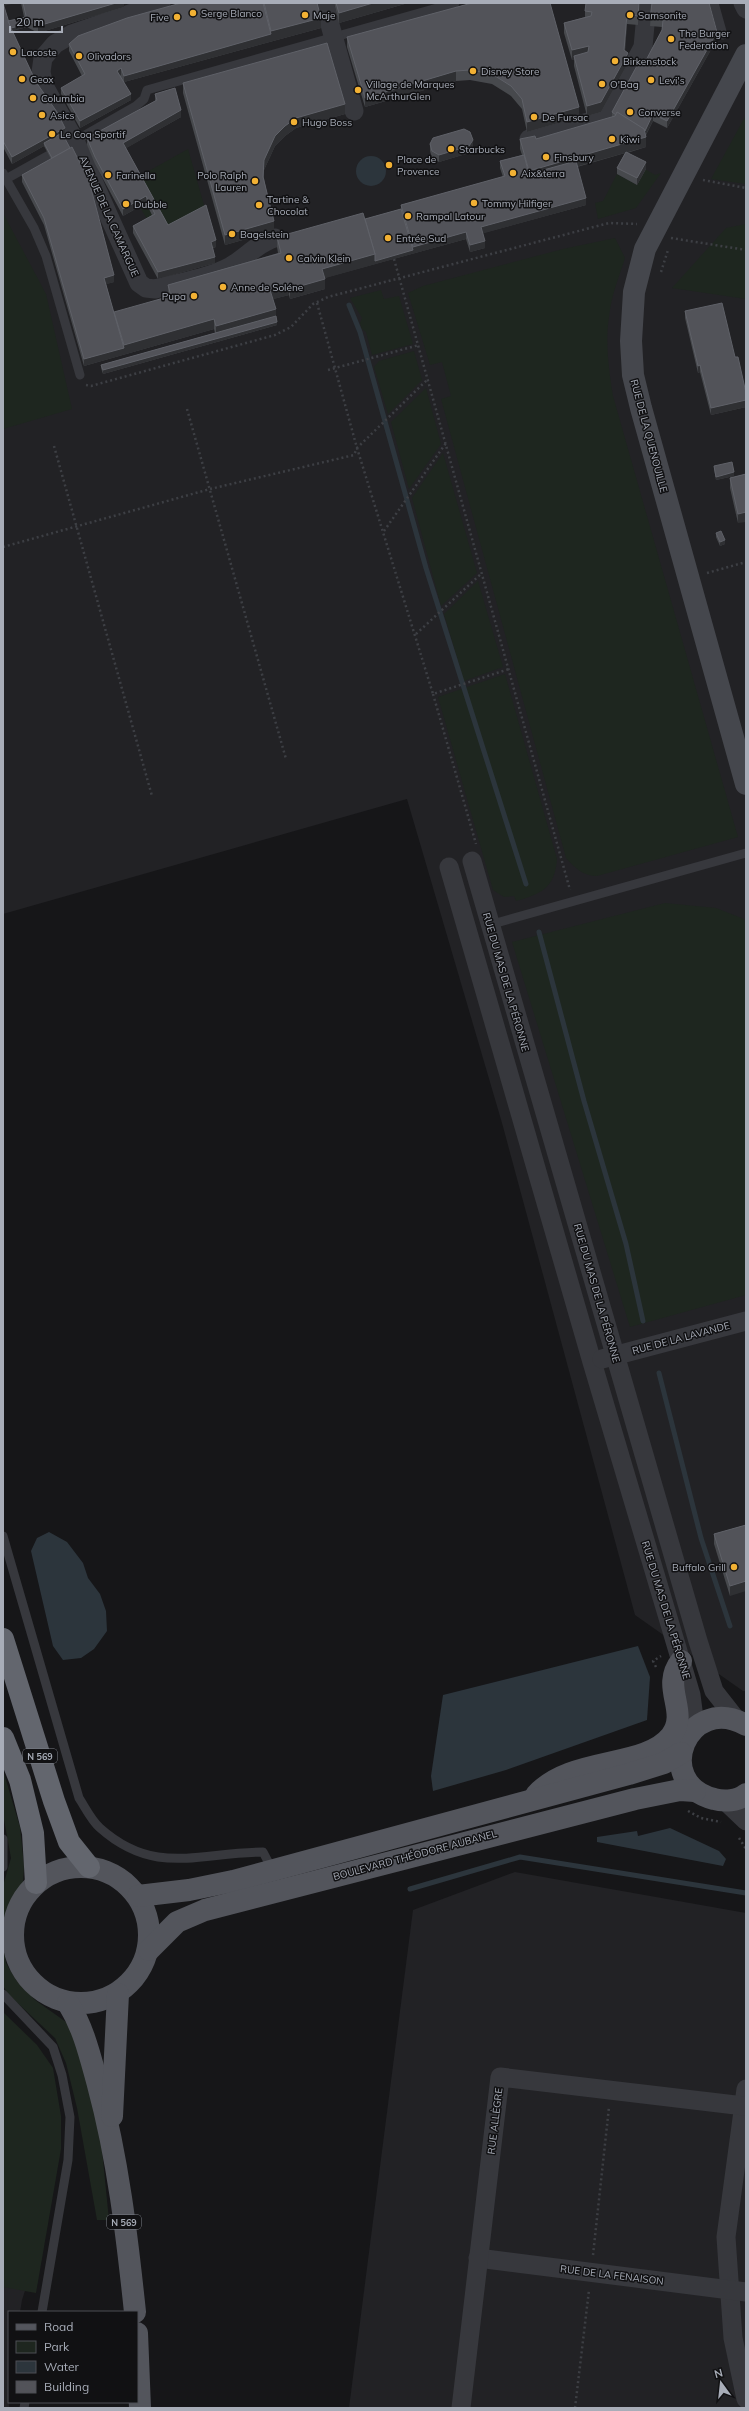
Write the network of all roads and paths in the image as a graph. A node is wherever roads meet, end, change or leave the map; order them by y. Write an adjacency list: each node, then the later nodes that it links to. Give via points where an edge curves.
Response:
1 (162, 3): 13 (street, AVENUE DE LA CAMARGUE, via 72,34 55,44 43,58 41,72 44,86)
2 (324, 3): 9 (street)
3 (455, 3): 9 (lane)
4 (647, 3): 12 (street, via 643,47 606,117)
5 (714, 3): 8 (lane)
6 (743, 3): 7 (street)
7 (746, 9)
8 (723, 35)
9 (333, 37): 11 (street); 13 (lane, via 147,90 144,99 136,106)
10 (746, 55): 41 (street, RUE DE LA QUENOUILLE, via 645,249 634,292 631,341 633,375)
11 (354, 111)
12 (529, 139)
13 (76, 141): 14 (lane); 19 (street, AVENUE DE LA CAMARGUE, via 139,283 146,288 155,289 217,272 232,265 266,240)
14 (5, 176): 29 (lane, via 34,228 46,256)
15 (703, 180): 16 (path)
16 (746, 188)
17 (637, 224): 24 (path, via 609,223)
18 (675, 232): 20 (path)
19 (275, 238)
20 (672, 238): 21 (path); 23 (path)
21 (746, 250)
22 (394, 259): 24 (path)
23 (660, 275)
24 (400, 279): 25 (path, via 328,297); 26 (path)
25 (317, 303): 27 (path); 29 (path, via 292,327 275,335 91,386 83,382)
26 (419, 345): 27 (path); 30 (path)
27 (334, 368): 28 (path); 34 (path)
28 (328, 370)
29 (80, 374)
30 (428, 379): 32 (path); 34 (path)
31 (187, 409): 35 (path)
32 (446, 443): 37 (path); 40 (path)
33 (54, 446): 36 (path)
34 (357, 448): 35 (path, via 354,455); 37 (path)
35 (210, 489): 36 (path); 44 (path)
36 (77, 526): 38 (path); 46 (path)
37 (383, 531): 42 (path)
38 (3, 547)
39 (746, 562): 41 (path)
40 (482, 573): 42 (path); 43 (path)
41 (689, 578): 45 (street, RUE DE LA QUENOUILLE)
42 (416, 634): 43 (path, via 433,694)
43 (509, 669): 50 (path)
44 (286, 759)
45 (746, 784)
46 (152, 796)
47 (746, 853): 51 (lane)
48 (472, 861): 51 (street, RUE DU MAS DE LA PÉRONNE)
49 (449, 867): 54 (street, RUE DU MAS DE LA PÉRONNE)
50 (571, 889)
51 (489, 925): 53 (street, RUE DU MAS DE LA PÉRONNE)
52 (746, 1321): 53 (street, RUE DE LA LAVANDE)
53 (615, 1356): 54 (street, RUE DE LA LAVANDE); 58 (street, RUE DU MAS DE LA PÉRONNE, via 714,1691 723,1706)
54 (592, 1362): 57 (street, RUE DU MAS DE LA PÉRONNE)
55 (3, 1536): 73 (lane, via 79,1798 99,1827 128,1848 165,1860 263,1852)
56 (3, 1639): 72 (highway, N 569, via 69,1842)
57 (681, 1661): 59 (street, RUE DU MAS DE LA PÉRONNE, via 694,1706); 64 (main road, via 672,1678 678,1711 671,1736 657,1748 638,1755 559,1777 543,1787)
58 (741, 1722): 59 (main road, via 722,1717 711,1719)
59 (691, 1731): 61 (main road, via 684,1741)
60 (3, 1738): 74 (highway, N 569, via 20,1780 31,1826)
61 (681, 1753): 62 (main road, via 682,1769 689,1785); 64 (main road, via 657,1765)
62 (695, 1791): 65 (main road, via 706,1797); 76 (main road, BOULEVARD THÉODORE AUBANEL, via 680,1790 650,1795 205,1910 177,1922)
63 (746, 1794): 65 (main road)
64 (532, 1800): 73 (main road)
65 (724, 1800): 68 (street)
66 (684, 1809): 67 (path, via 701,1818)
67 (723, 1823)
68 (742, 1829): 70 (path)
69 (3, 1839): 71 (lane)
70 (746, 1849)
71 (3, 1867)
72 (89, 1867): 74 (main road, via 70,1868 52,1873); 75 (main road, via 108,1872 124,1882)
73 (273, 1871): 75 (main road, via 189,1890)
74 (36, 1883): 79 (main road, via 22,1900 16,1914 12,1942 18,1964 30,1982 48,1996)
75 (138, 1896): 76 (main road, via 149,1925)
76 (149, 1950): 78 (main road, via 132,1982)
77 (3, 1994): 86 (lane, via 53,2047 62,2075 70,2117 68,2160)
78 (118, 1994): 79 (main road, via 102,2001); 82 (main road, N 569)
79 (68, 2003): 82 (main road, N 569, via 85,2036)
80 (611, 2090): 81 (street, RUE ALLÈGRE); 83 (street, RUE ALLÈGRE, via 500,2077); 84 (path)
81 (745, 2098): 85 (street, via 726,2237)
82 (111, 2133): 87 (main road, N 569)
83 (478, 2258): 84 (street, RUE DE LA FENAISON); 91 (street, RUE ALLÈGRE)
84 (591, 2273): 85 (street, RUE DE LA FENAISON); 92 (path)
85 (738, 2292): 89 (street, via 733,2338)
86 (42, 2311)
87 (135, 2311)
88 (138, 2358): 90 (main road)
89 (746, 2399)
90 (140, 2408)
91 (461, 2408)
92 (575, 2408)

